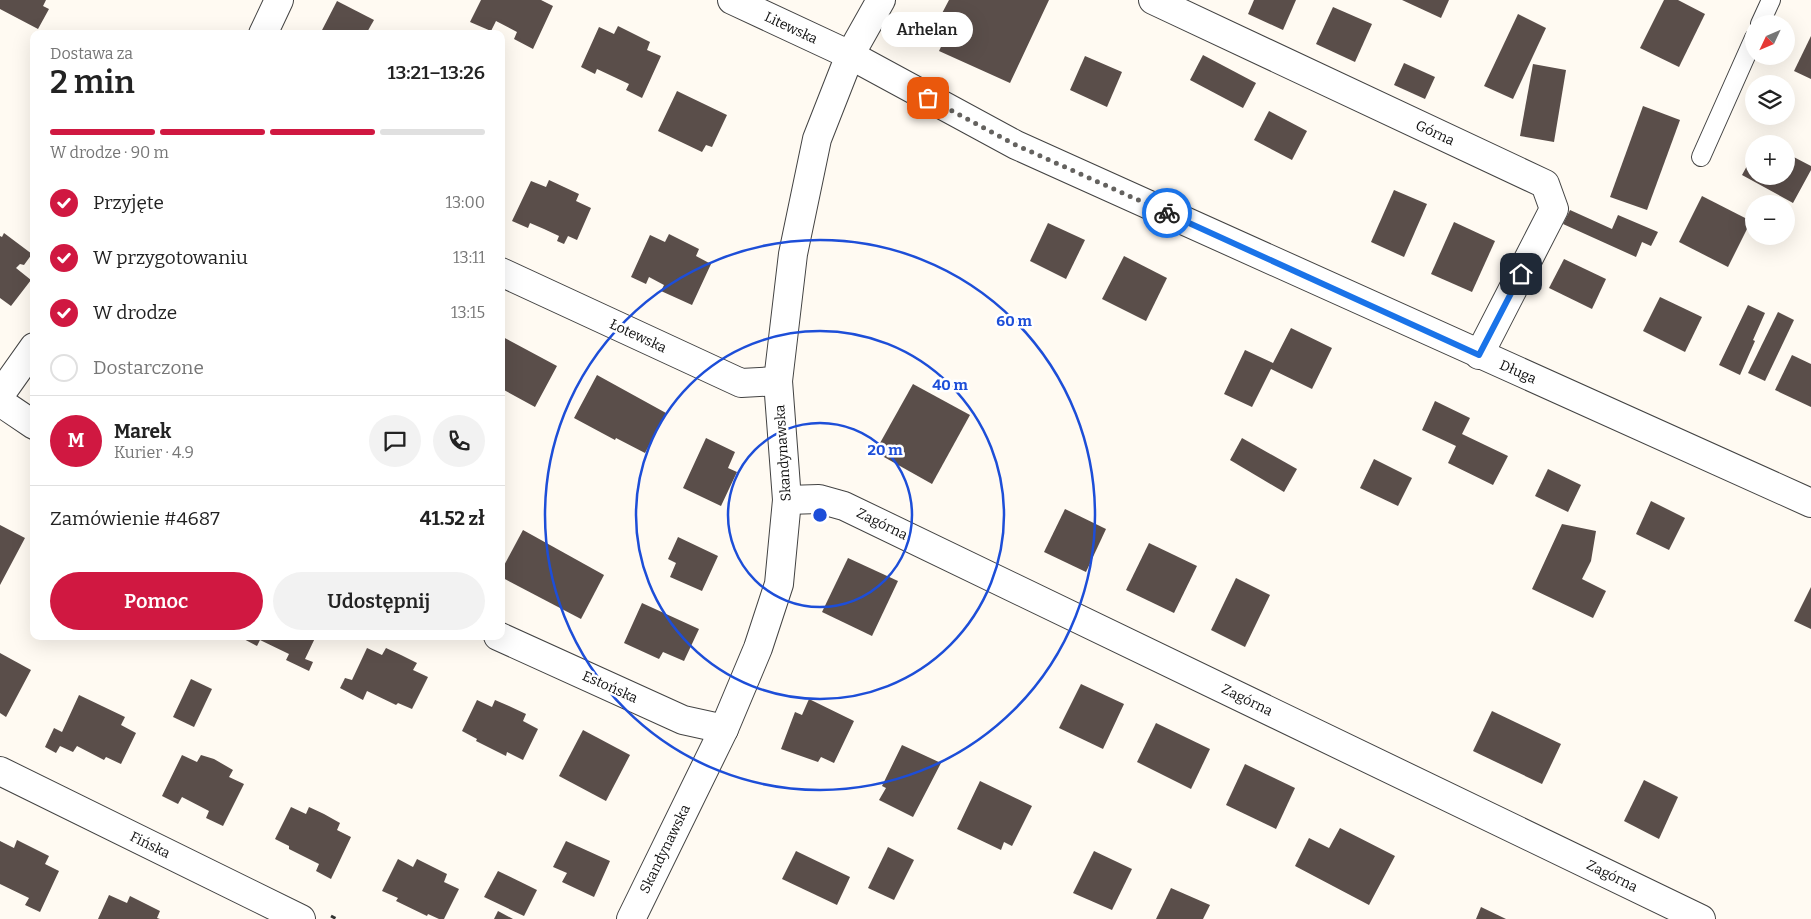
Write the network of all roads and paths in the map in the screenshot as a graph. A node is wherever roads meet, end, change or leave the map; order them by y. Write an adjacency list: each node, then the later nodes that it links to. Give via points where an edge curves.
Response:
1 (279, 0): 7 (street)
2 (732, 0): 8 (street, Litewska)
3 (881, 0): 8 (street, Skandynawska)
4 (1153, 0): 13 (street, Górna, via 1545,184 1554,208)
5 (1771, 0): 6 (lane)
6 (1764, 15)
7 (265, 30)
8 (850, 55): 13 (street, Długa, via 1016,145); 14 (street, Skandynawska, via 817,139 794,254)
9 (1745, 58): 10 (lane)
10 (1701, 157)
11 (505, 274): 14 (street, Łotewska, via 740,383)
12 (30, 353): 15 (street)
13 (1479, 355): 19 (street, Długa)
14 (778, 381): 18 (street, Skandynawska)
15 (0, 395)
16 (0, 402): 17 (street)
17 (30, 422)
18 (788, 500): 21 (street, Skandynawska, via 779,584 758,648); 25 (street, Zagórna, via 818,499 844,506)
19 (1811, 503)
20 (505, 639): 21 (street, Estońska, via 683,720)
21 (724, 729): 24 (street, Skandynawska)
22 (0, 771): 23 (street, Fińska)
23 (301, 919)
24 (632, 919)
25 (1702, 919)

